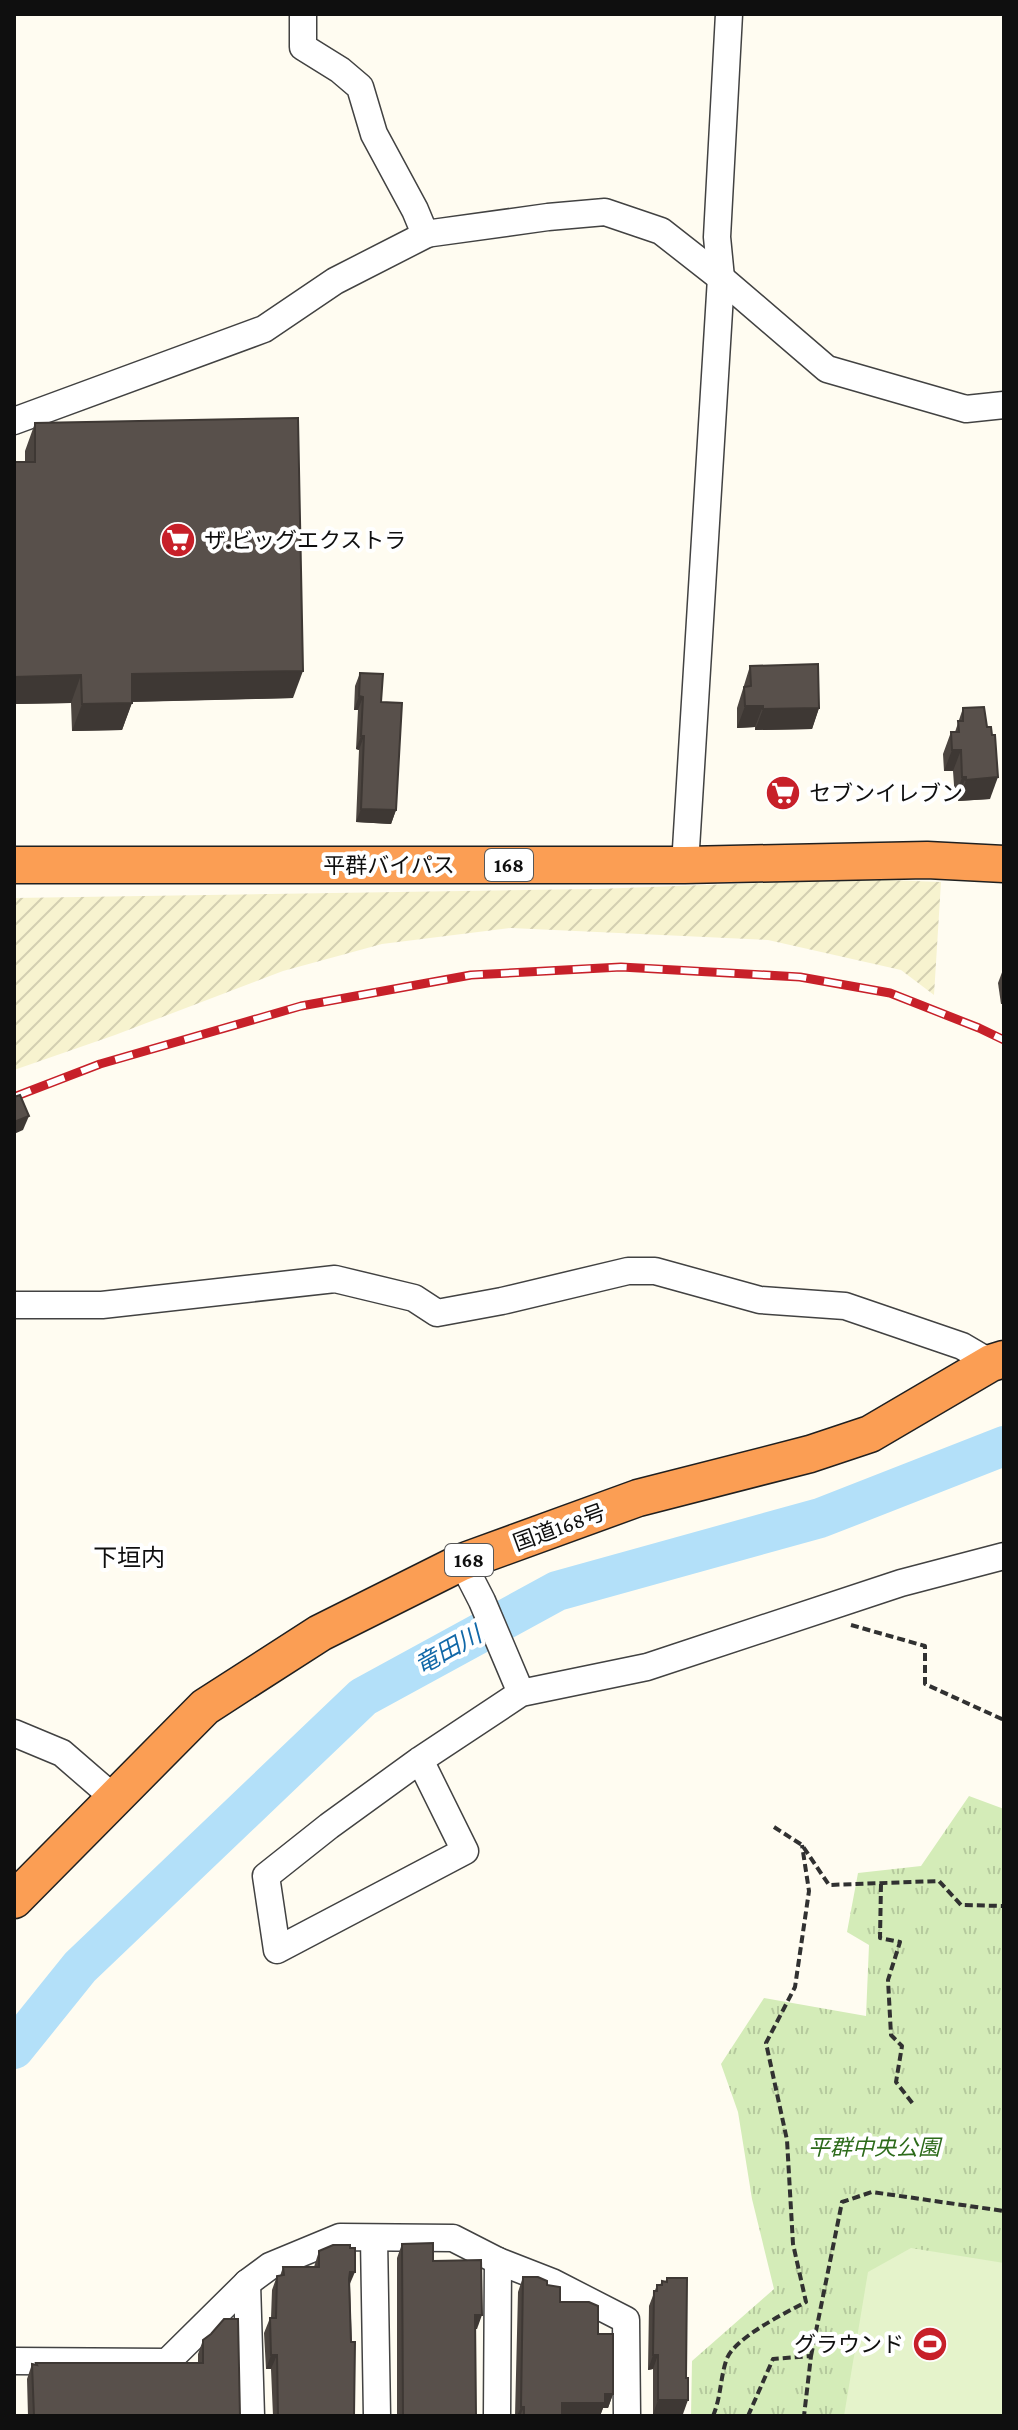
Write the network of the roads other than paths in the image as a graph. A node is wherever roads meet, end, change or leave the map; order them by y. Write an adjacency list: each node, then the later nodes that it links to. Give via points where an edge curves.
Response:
1 (303, 14): 3 (street, via 303,47 360,87 374,134)
2 (729, 14): 4 (street, via 717,237)
3 (427, 234): 4 (street, via 605,212 661,231); 6 (street, via 335,281 264,329)
4 (721, 278): 5 (street, via 827,369 966,409); 9 (street)
5 (1004, 405)
6 (14, 421)
7 (1004, 864): 9 (highway, 平群バイパス / 168, via 927,860)
8 (14, 865): 9 (highway, 平群バイパス / 168)
9 (685, 865)
10 (14, 1305): 11 (street, via 102,1305 335,1279 414,1298 437,1313 628,1271 655,1271 760,1300 845,1306)
11 (998, 1361): 13 (highway, 国道168号 / 168, via 870,1434 638,1498)
12 (1004, 1556): 14 (street, via 901,1583 647,1667)
13 (462, 1562): 14 (street); 17 (highway, 国道168号 / 168, via 320,1633 205,1707)
14 (521, 1693): 16 (street)
15 (14, 1733): 17 (street, via 62,1753)
16 (420, 1760): 16 (street, via 266,1876 277,1950 465,1851)
17 (114, 1798): 18 (highway, 国道168号 / 168)
18 (14, 1900)
19 (374, 2238): 20 (street, via 453,2238); 21 (street, via 340,2237 270,2266); 24 (street)
20 (498, 2261): 25 (street); 26 (street, via 626,2320)
21 (247, 2283): 22 (street, via 167,2362); 23 (street)
22 (14, 2361)
23 (251, 2416)
24 (377, 2416)
25 (497, 2416)
26 (627, 2416)

